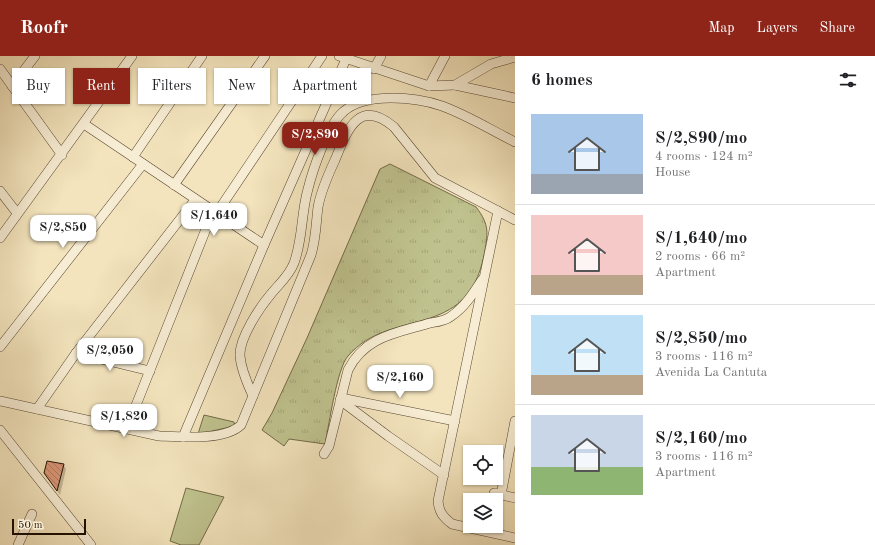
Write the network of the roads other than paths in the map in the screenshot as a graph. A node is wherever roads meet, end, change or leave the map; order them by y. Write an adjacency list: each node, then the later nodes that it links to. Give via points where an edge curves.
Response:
1 (35, 56): 10 (street)
2 (132, 56): 18 (street)
3 (202, 56): 21 (street)
4 (265, 56): 23 (street)
5 (322, 56): 28 (street)
6 (381, 56): 12 (street)
7 (445, 56): 15 (street)
8 (342, 57): 12 (street); 31 (street)
9 (512, 57): 13 (street, via 491,64)
10 (26, 68)
11 (0, 69): 14 (street)
12 (374, 69): 15 (street)
13 (455, 85): 15 (street); 16 (street)
14 (12, 86)
15 (429, 86)
16 (515, 98)
17 (25, 104): 20 (street)
18 (84, 124): 20 (street); 21 (street)
19 (515, 142): 36 (street, via 441,106 410,99 367,100 341,113 317,159 307,190 301,239 294,264 284,280 262,304 242,342 240,355)
20 (62, 155): 27 (street)
21 (133, 157): 22 (street)
22 (143, 164): 23 (street); 33 (street)
23 (174, 185): 25 (street)
24 (0, 191): 27 (street)
25 (195, 200): 28 (street); 34 (street)
26 (498, 211): 29 (street); 32 (street); 36 (street, via 435,178 387,121 374,115 354,121 347,130 324,185 318,206 311,255)
27 (17, 213): 30 (street)
28 (217, 214): 31 (street); 35 (street, via 206,229)
29 (515, 220)
30 (0, 238)
31 (264, 245): 44 (street)
32 (485, 276): 37 (street, via 467,302 449,318 385,336 365,347 354,358 348,370); 40 (street)
33 (0, 347)
34 (76, 353): 35 (street); 39 (street)
35 (150, 371): 42 (street)
36 (253, 396): 44 (street, via 240,425 235,430)
37 (340, 399): 40 (street); 45 (street, via 329,446); 46 (street)
38 (0, 401): 39 (street)
39 (37, 409): 42 (street)
40 (455, 421): 46 (street)
41 (515, 425): 47 (street, via 497,494)
42 (127, 428): 44 (street, via 159,436)
43 (0, 430): 51 (street)
44 (183, 437)
45 (324, 454)
46 (444, 475): 49 (street, via 438,501 439,510 444,518 460,527)
47 (515, 498)
48 (32, 514): 50 (street)
49 (515, 538)
50 (18, 545)
51 (91, 545)

